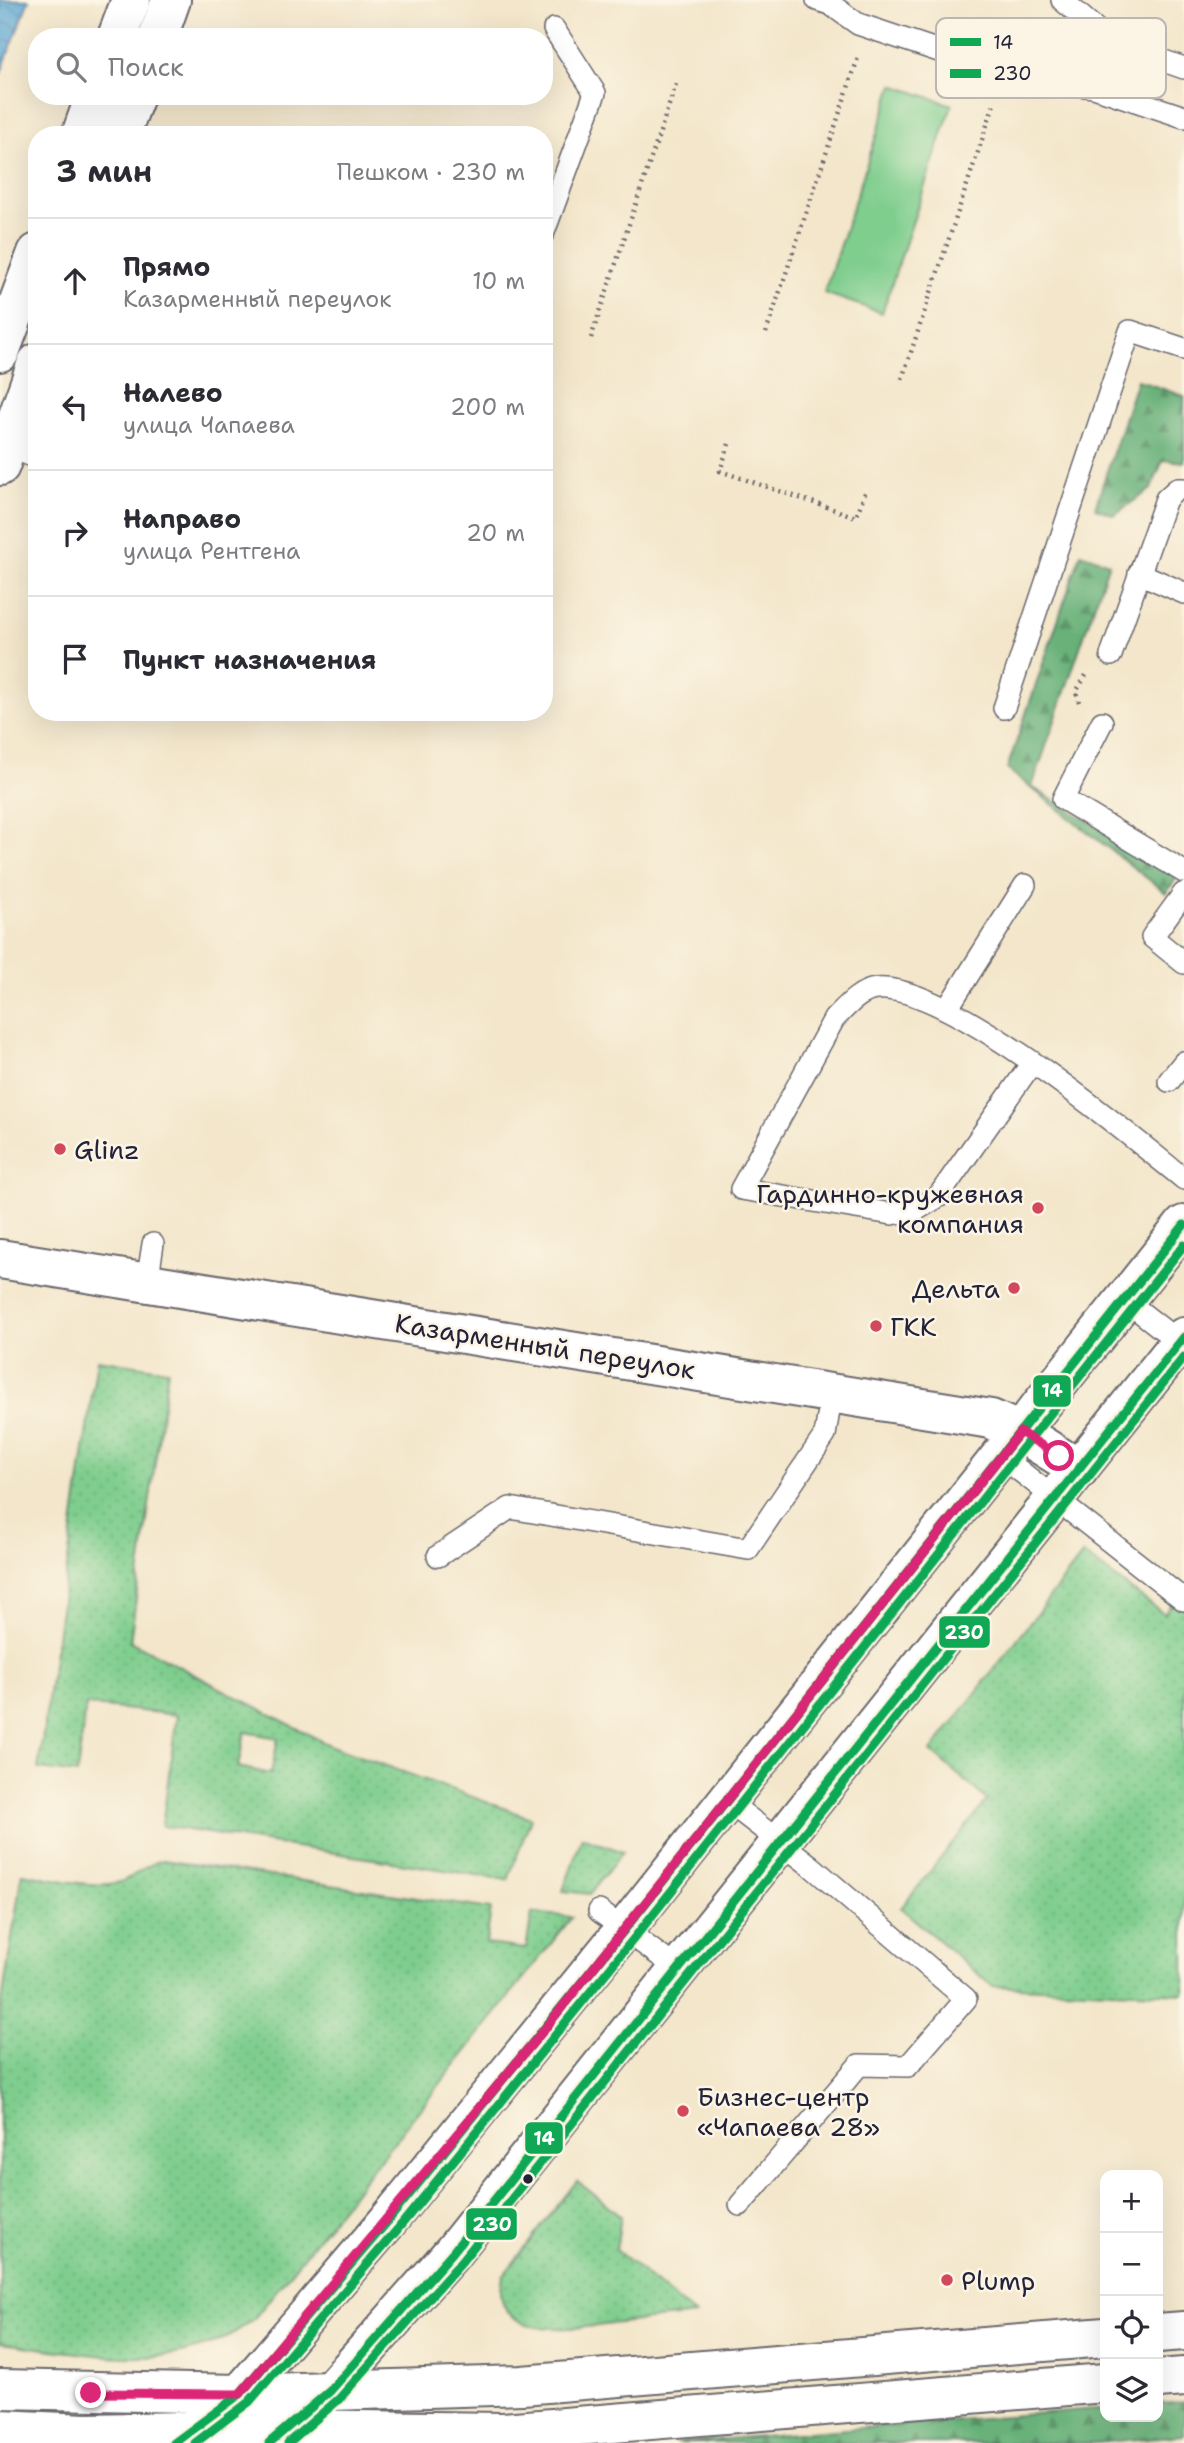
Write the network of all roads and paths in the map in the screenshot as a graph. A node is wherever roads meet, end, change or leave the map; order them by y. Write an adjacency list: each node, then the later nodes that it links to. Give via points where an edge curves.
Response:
1 (131, 0): 7 (street)
2 (172, 0): 8 (street)
3 (817, 0): 6 (lane)
4 (1062, 0): 5 (lane)
5 (1083, 18)
6 (868, 27): 10 (lane); 23 (path)
7 (120, 28)
8 (161, 28)
9 (554, 29): 21 (lane, via 595,93)
10 (936, 50)
11 (1166, 62): 12 (lane)
12 (1184, 68)
13 (676, 84): 24 (path)
14 (996, 98): 27 (path)
15 (1127, 98): 18 (lane)
16 (92, 105): 19 (street)
17 (132, 105): 20 (street)
18 (1184, 117)
19 (84, 126)
20 (123, 126)
21 (553, 207)
22 (28, 277): 26 (street)
23 (766, 333)
24 (591, 338)
25 (1184, 349): 36 (lane, via 1130,331)
26 (0, 352)
27 (902, 379)
28 (28, 401): 30 (street)
29 (729, 444): 31 (path, via 720,471 856,517)
30 (15, 457)
31 (866, 489)
32 (1184, 489): 33 (lane, via 1166,499)
33 (1139, 573): 34 (lane); 35 (lane)
34 (1184, 593)
35 (1111, 655): 37 (path, via 1095,660 1076,692 1082,711)
36 (1004, 708)
37 (1102, 722): 38 (lane, via 1063,799)
38 (1184, 872)
39 (1025, 885): 42 (lane)
40 (1184, 893): 41 (lane, via 1152,937)
41 (1184, 963)
42 (947, 1009): 44 (lane); 44 (lane, via 908,992 875,988 853,1000 834,1019 741,1189 892,1214 916,1210 938,1197)
43 (1184, 1062): 45 (lane)
44 (1032, 1063): 46 (lane, via 1071,1088)
45 (1169, 1081)
46 (1184, 1179)
47 (1184, 1225): 51 (street)
48 (153, 1244): 50 (lane)
49 (0, 1259): 50 (street, Казарменный переулок)
50 (147, 1283): 53 (street, Казарменный переулок)
51 (1125, 1300): 52 (lane); 54 (street)
52 (1183, 1342): 55 (street)
53 (832, 1392): 54 (street, Казарменный переулок, via 991,1419); 57 (lane, via 825,1435 748,1549 510,1508)
54 (1010, 1444): 55 (street, Казарменный переулок); 56 (lane); 59 (street)
55 (1079, 1469): 56 (street)
56 (1055, 1498): 58 (lane); 60 (street)
57 (438, 1556)
58 (1184, 1600)
59 (727, 1801): 60 (lane); 61 (street)
60 (780, 1842): 62 (street); 63 (lane, via 966,1998 908,2066 859,2065)
61 (612, 1920): 62 (lane); 72 (street, via 387,2222)
62 (678, 1969): 71 (street, via 452,2253)
63 (740, 2205)
64 (1184, 2330): 65 (street)
65 (1163, 2332)
66 (1100, 2337): 71 (street, via 522,2385)
67 (1184, 2377): 68 (street)
68 (1163, 2379)
69 (1100, 2383): 74 (street, via 503,2432)
70 (0, 2389): 72 (street)
71 (330, 2390): 72 (street); 74 (street)
72 (240, 2394): 75 (street)
73 (0, 2429): 75 (street); 76 (street)
74 (278, 2436): 75 (street)
75 (183, 2437)
76 (21, 2443)

